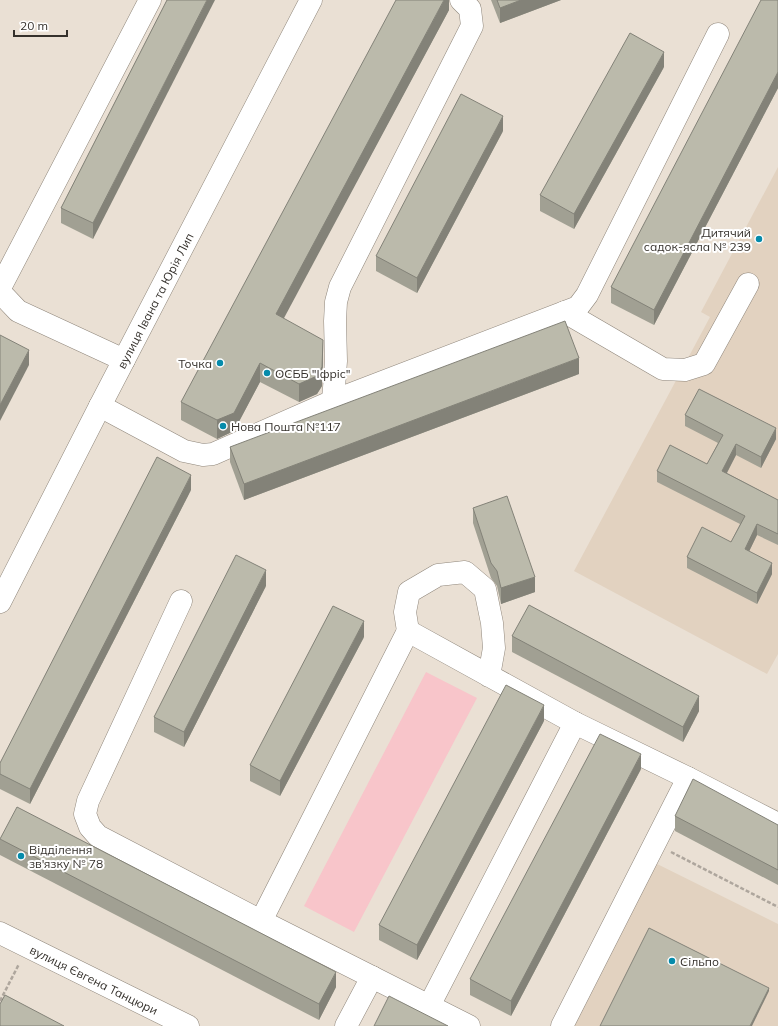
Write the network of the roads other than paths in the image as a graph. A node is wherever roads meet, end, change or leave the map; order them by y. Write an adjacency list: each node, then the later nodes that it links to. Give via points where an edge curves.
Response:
1 (150, 0): 6 (street)
2 (311, 0): 9 (street, вулиця Івана та Юрія Лип)
3 (460, 0): 10 (street, via 470,9 472,26 340,287 336,302)
4 (718, 34): 8 (street, via 587,295 578,307)
5 (748, 284): 8 (street, via 704,364 685,370 663,369)
6 (0, 288)
7 (0, 292): 9 (street, via 18,311)
8 (565, 312): 10 (street)
9 (124, 360): 11 (street, вулиця Івана та Юрія Лип)
10 (333, 401): 11 (street, via 213,454 203,455 184,451)
11 (100, 406): 13 (street, вулиця Івана та Юрія Лип)
12 (181, 601): 19 (street, via 88,801 85,814 90,827 98,836)
13 (0, 602)
14 (408, 631): 15 (street); 15 (street, via 405,612 409,592 438,575 465,572 484,589 492,623 494,648); 19 (street)
15 (489, 676): 16 (street)
16 (575, 723): 17 (street); 22 (street)
17 (688, 778): 18 (street); 26 (street)
18 (778, 824)
19 (261, 921): 21 (street)
20 (0, 933): 23 (street, вулиця Євгена Танцюри)
21 (372, 977): 22 (street); 24 (street)
22 (429, 1006): 25 (street)
23 (188, 1026)
24 (346, 1026)
25 (469, 1026)
26 (562, 1026)

